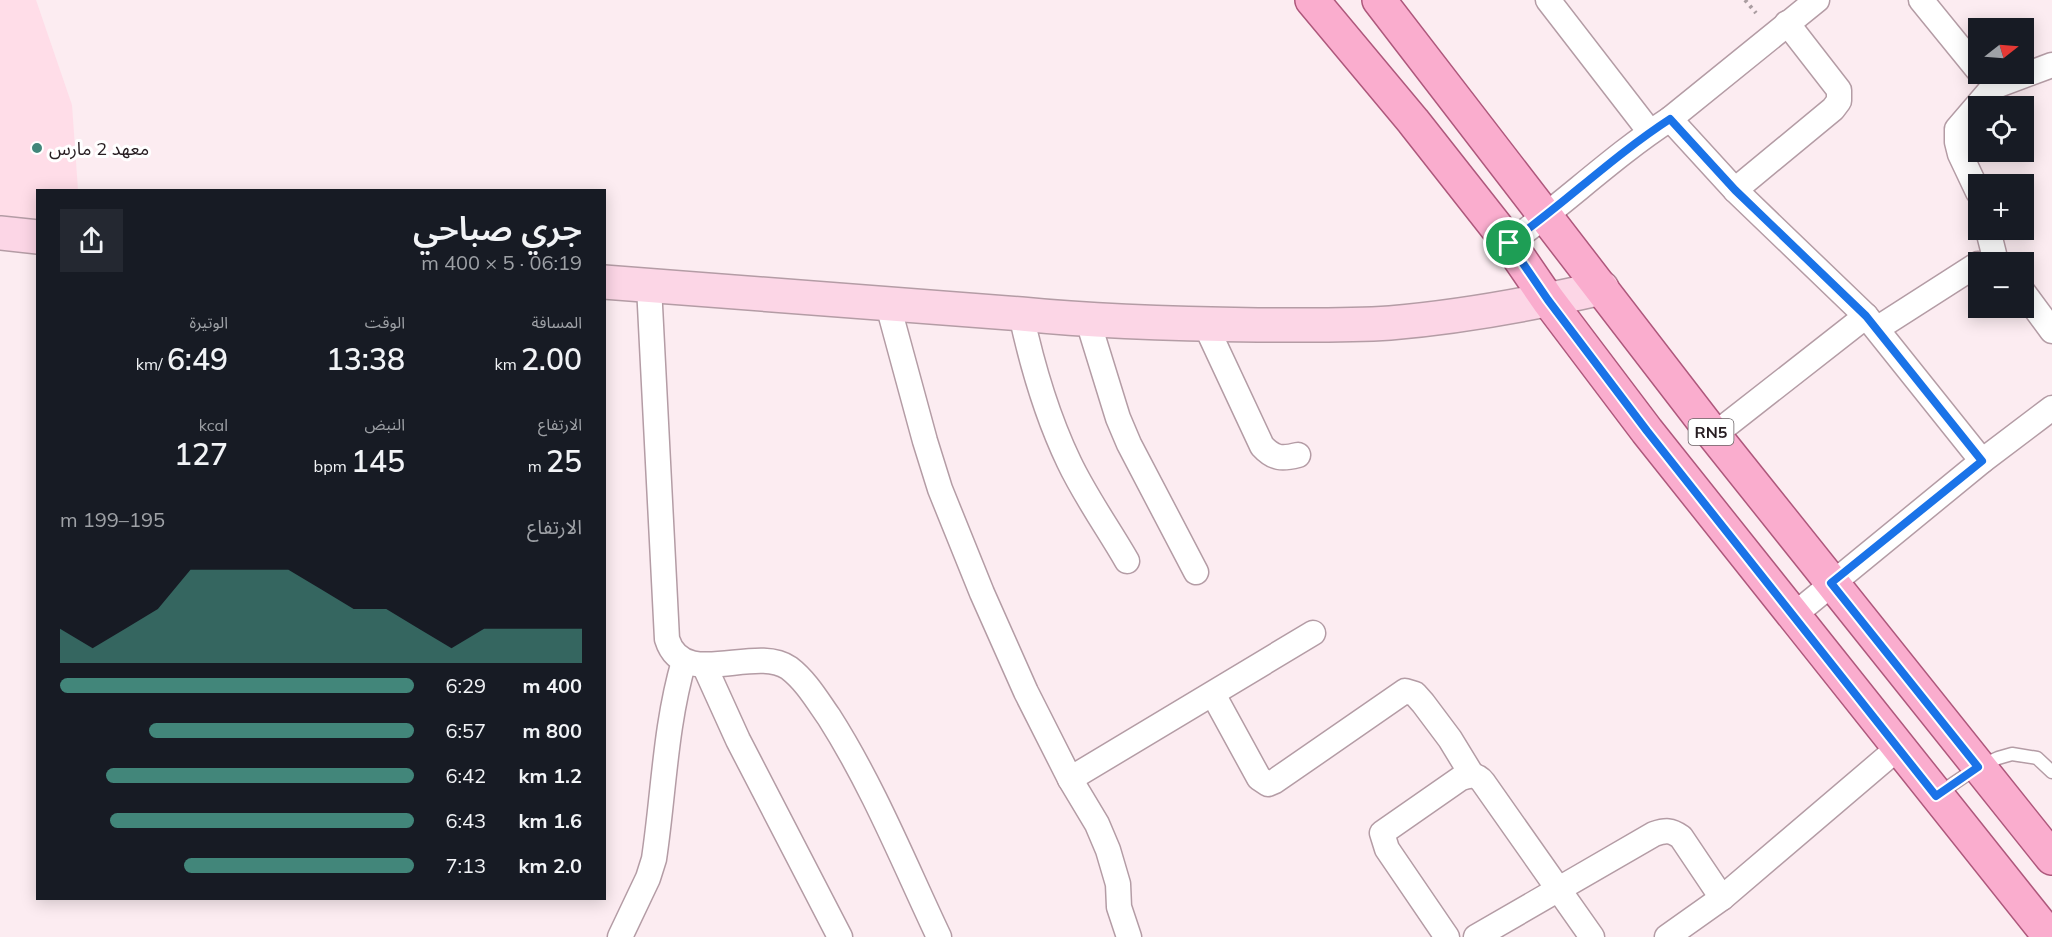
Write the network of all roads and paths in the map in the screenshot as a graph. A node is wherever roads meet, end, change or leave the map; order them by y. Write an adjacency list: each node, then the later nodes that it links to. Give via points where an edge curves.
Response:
1 (1312, 0): 17 (main road, RN5)
2 (1379, 0): 14 (main road, RN5)
3 (1548, 0): 11 (street)
4 (1817, 0): 6 (street)
5 (1921, 0): 7 (street)
6 (1787, 23): 11 (street); 13 (street, via 1839,90 1839,101)
7 (1968, 57)
8 (2052, 65): 9 (street)
9 (2034, 68)
10 (1980, 84): 12 (street, via 1956,132)
11 (1660, 126): 13 (street); 14 (street)
12 (1969, 174)
13 (1735, 190): 27 (street)
14 (1546, 216): 17 (street); 21 (main road, RN5)
15 (0, 234): 16 (street)
16 (36, 237)
17 (1509, 243): 22 (main road, RN5)
18 (1968, 272): 27 (street)
19 (606, 282): 20 (street)
20 (649, 286): 23 (street); 39 (street, via 667,639 672,654)
21 (1602, 288): 22 (street); 31 (main road, RN5)
22 (1548, 300): 28 (street, via 1392,322); 37 (main road, RN5)
23 (888, 305): 25 (street); 45 (street, via 940,489 1026,692)
24 (2034, 307): 29 (street)
25 (1021, 314): 26 (street); 34 (street, via 1032,366 1057,436)
26 (1088, 321): 28 (street); 35 (street, via 1129,444)
27 (1872, 322): 31 (street); 33 (street)
28 (1205, 324): 32 (street, via 1262,446 1275,458)
29 (2052, 331)
30 (2052, 408): 33 (street)
31 (1714, 435): 36 (main road, RN5)
32 (1298, 456)
33 (1982, 461): 36 (street)
34 (1127, 561)
35 (1196, 572)
36 (1831, 583): 37 (street); 42 (main road, RN5)
37 (1794, 615): 41 (main road, RN5)
38 (1313, 633): 40 (street)
39 (694, 663): 51 (street, via 677,684 654,859); 52 (street); 53 (street, via 776,662 804,681 858,767)
40 (1213, 694): 44 (street, via 1263,782 1268,784 1405,691 1415,694 1423,703); 45 (street)
41 (1898, 748): 46 (main road, RN5); 49 (street)
42 (1978, 767): 43 (lane, via 2012,754 2037,758); 46 (lane); 47 (main road, RN5)
43 (2052, 772)
44 (1472, 775): 48 (street, via 1483,782); 55 (street, via 1461,778 1383,833 1387,849)
45 (1070, 779): 54 (street, via 1108,850)
46 (1936, 796): 50 (main road, RN5)
47 (2052, 858)
48 (1557, 890): 49 (street, via 1654,834 1673,831); 56 (street); 57 (street)
49 (1722, 898): 58 (street)
50 (2039, 933)
51 (620, 937)
52 (840, 937)
53 (939, 937)
54 (1129, 937)
55 (1447, 937)
56 (1476, 937)
57 (1592, 937)
58 (1667, 937)

